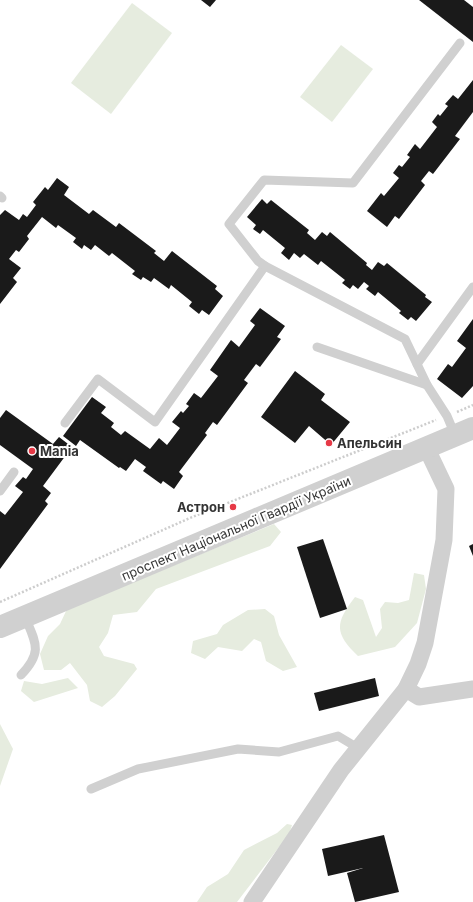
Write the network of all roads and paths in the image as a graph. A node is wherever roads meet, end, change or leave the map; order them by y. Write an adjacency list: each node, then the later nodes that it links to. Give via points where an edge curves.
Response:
1 (460, 43): 2 (lane, via 353,184 264,180 229,224 258,261)
2 (266, 266): 5 (lane, via 405,339); 8 (lane, via 155,422 98,379)
3 (473, 287): 5 (lane)
4 (318, 347): 6 (lane)
5 (417, 364): 6 (lane)
6 (427, 385): 9 (lane)
7 (473, 405): 9 (path)
8 (65, 423)
9 (458, 426): 10 (street, проспект Національної Гвардії України); 13 (path, via 190,518)
10 (426, 448): 14 (street, проспект Національної Гвардії України); 17 (street, via 446,489 444,540 425,643)
11 (14, 472): 12 (lane)
12 (0, 491)
13 (0, 602)
14 (25, 617): 15 (street, проспект Національної Гвардії України); 16 (lane, via 37,644 31,664)
15 (0, 628)
16 (21, 675)
17 (406, 689): 18 (street, via 419,697); 19 (street)
18 (473, 689)
19 (358, 748): 20 (lane, via 338,736 279,752 238,749 138,769); 21 (street)
20 (91, 789)
21 (252, 902)

